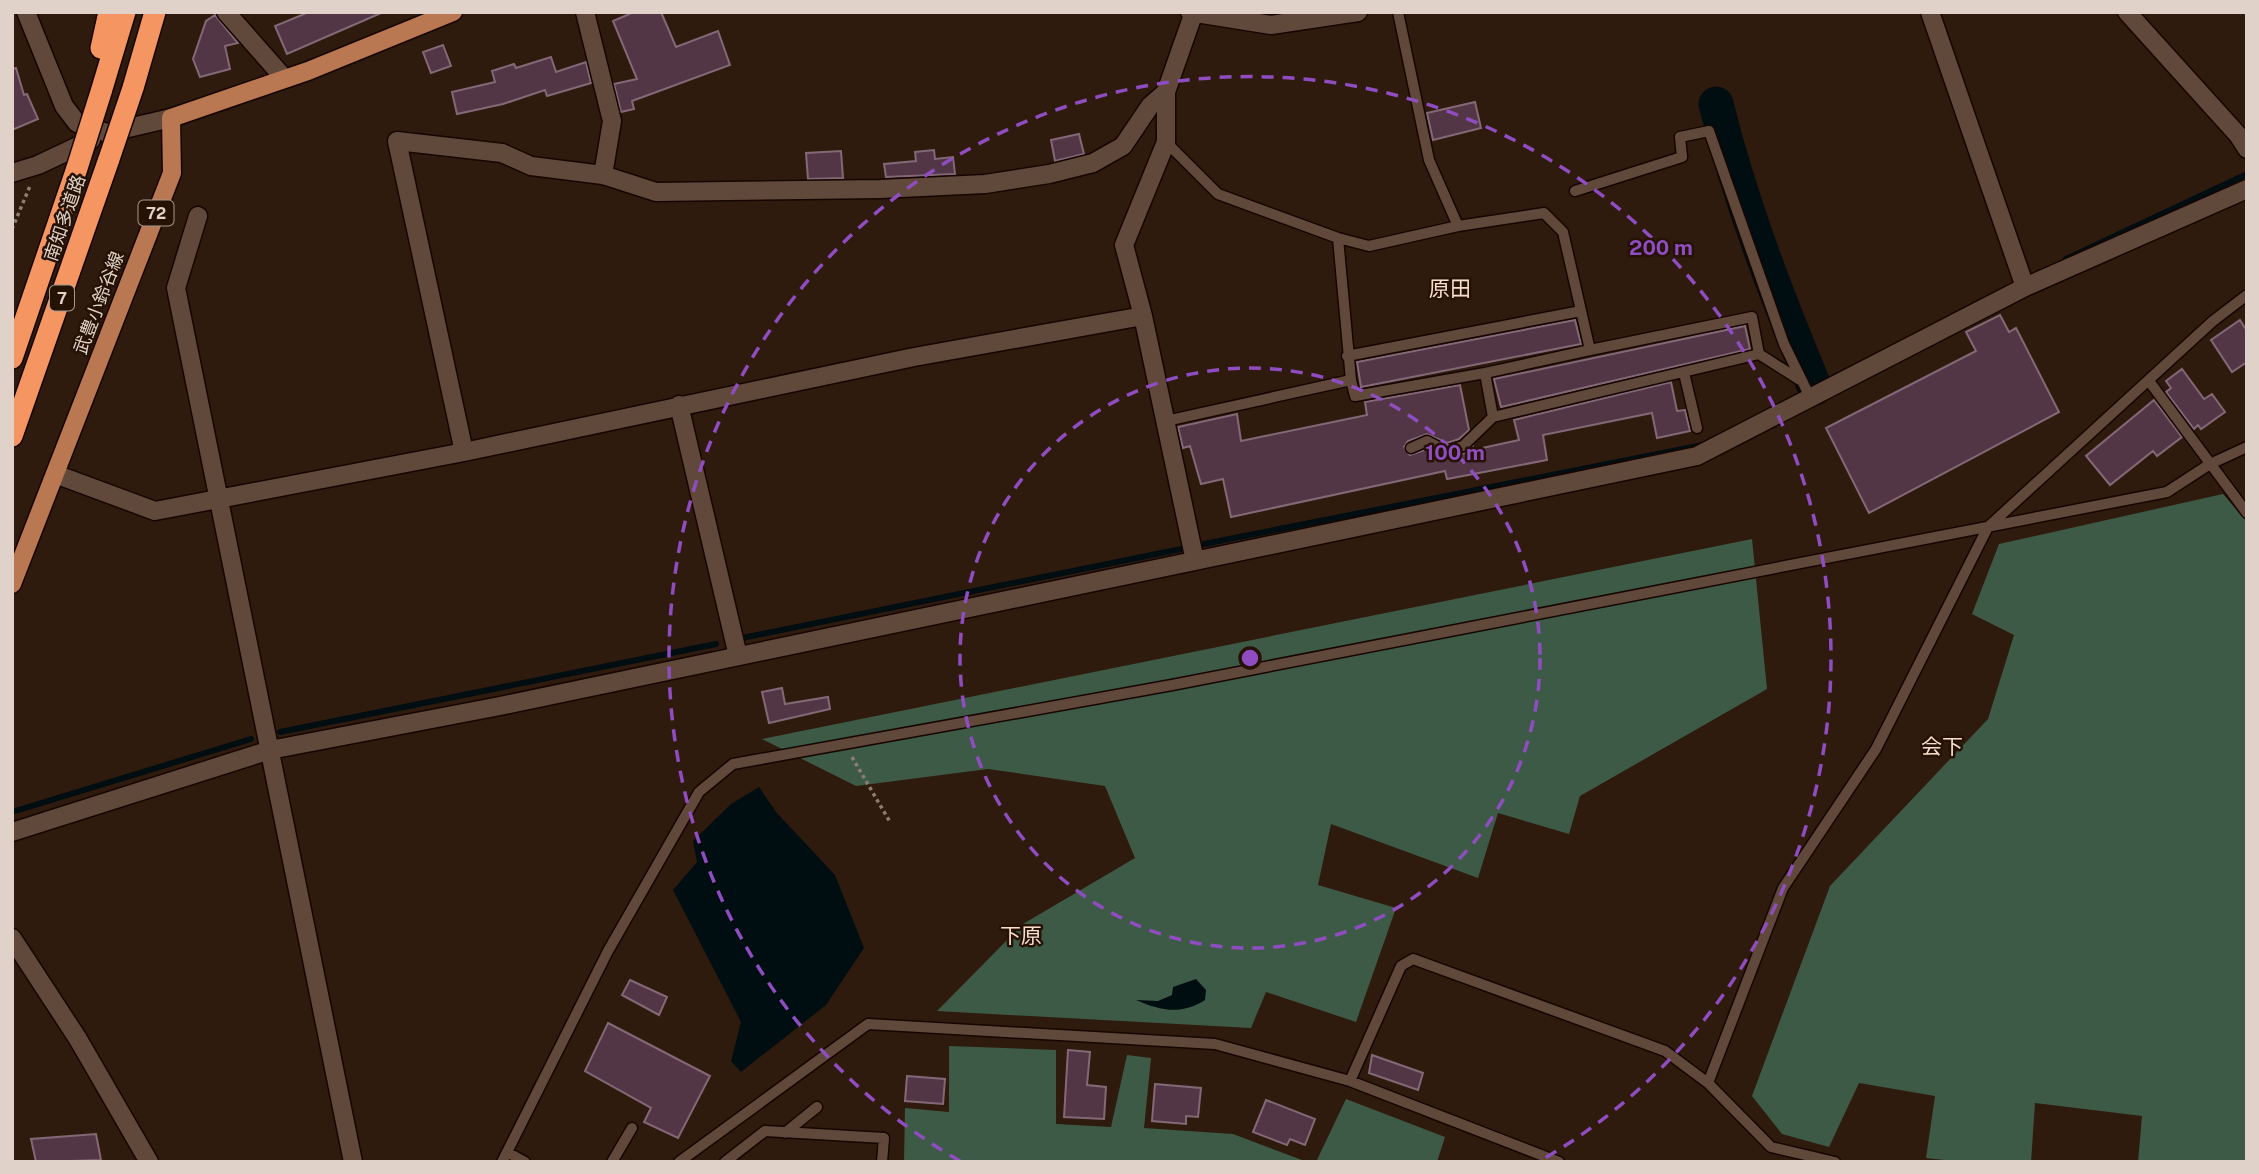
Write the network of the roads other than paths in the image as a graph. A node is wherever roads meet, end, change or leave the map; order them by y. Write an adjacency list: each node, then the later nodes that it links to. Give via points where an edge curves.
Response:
1 (26, 12): 17 (street, via 64,106 77,123)
2 (110, 12): 13 (highway, via 99,56)
3 (125, 12): 13 (highway, 南知多道路 / 7)
4 (155, 12): 45 (highway, 南知多道路 / 7, bridge)
5 (453, 12): 14 (main road)
6 (585, 12): 21 (street, via 612,121)
7 (1358, 12): 11 (street, via 1271,25)
8 (1398, 12): 25 (lane, via 1429,160)
9 (1930, 12): 27 (street)
10 (2127, 12): 19 (street)
11 (1192, 13): 15 (street)
12 (234, 14): 14 (street)
13 (108, 72): 34 (highway, 南知多道路 / 7, bridge)
14 (284, 78): 16 (main road)
15 (1166, 92): 18 (street); 21 (street, via 1150,106 1123,146 1093,163 985,184 656,192)
16 (171, 118): 17 (street); 50 (main road, 武豊小鈴谷線 / 72, via 172,173)
17 (107, 133): 20 (street)
18 (1166, 142): 26 (lane, via 1218,194); 30 (street, via 1124,245)
19 (2247, 149)
20 (12, 173)
21 (603, 175): 48 (street, via 531,166 502,153 397,141)
22 (2247, 189): 27 (street)
23 (1575, 191): 38 (lane, via 1682,157 1680,137 1709,131)
24 (198, 216): 51 (street, via 176,288)
25 (1458, 226): 26 (lane, via 1369,246); 29 (lane, via 1544,213 1563,232)
26 (1338, 238): 33 (lane)
27 (2025, 287): 40 (street)
28 (2247, 295): 39 (lane)
29 (1581, 311): 31 (lane); 33 (lane)
30 (1143, 316): 41 (street); 43 (street)
31 (1590, 350): 32 (lane, via 1752,317); 35 (lane)
32 (1759, 354): 36 (lane); 38 (lane)
33 (1347, 356): 37 (lane)
34 (12, 358)
35 (1485, 373): 37 (lane, via 1356,396); 42 (lane)
36 (1684, 373): 42 (lane); 44 (lane)
37 (1351, 380): 43 (lane)
38 (1800, 380): 40 (lane)
39 (2149, 381): 49 (lane); 53 (lane)
40 (1811, 399): 54 (street, via 1697,456)
41 (679, 405): 48 (street); 56 (street)
42 (1493, 417): 47 (lane, via 1463,446 1446,451 1427,441)
43 (1166, 421): 54 (street)
44 (1697, 428)
45 (12, 436)
46 (2247, 447): 49 (lane)
47 (1410, 448)
48 (464, 452): 51 (street)
49 (2210, 464): 52 (lane); 53 (lane, via 2167,492)
50 (55, 474): 51 (street, via 155,511); 55 (main road, 武豊小鈴谷線 / 72)
51 (220, 499): 57 (street)
52 (2247, 513)
53 (1988, 527): 61 (lane, via 1876,749 1783,888); 65 (lane, via 733,765 699,792 608,951)
54 (1195, 561): 56 (street)
55 (12, 584)
56 (738, 656): 57 (street)
57 (270, 750): 58 (street); 68 (street)
58 (12, 832)
59 (12, 938): 67 (street, via 78,1039)
60 (1350, 1081): 61 (lane, via 1401,966 1413,959 1665,1051); 66 (lane, via 1215,1044 868,1024); 74 (lane)
61 (1708, 1083): 75 (lane, via 1771,1147)
62 (817, 1107): 64 (lane)
63 (632, 1128): 70 (lane)
64 (785, 1133): 72 (lane, via 765,1131); 73 (lane, via 884,1138)
65 (505, 1157): 69 (lane)
66 (693, 1158): 71 (lane)
67 (149, 1162)
68 (353, 1162)
69 (524, 1162)
70 (612, 1162)
71 (678, 1162)
72 (724, 1162)
73 (881, 1162)
74 (1559, 1162)
75 (1835, 1162)

